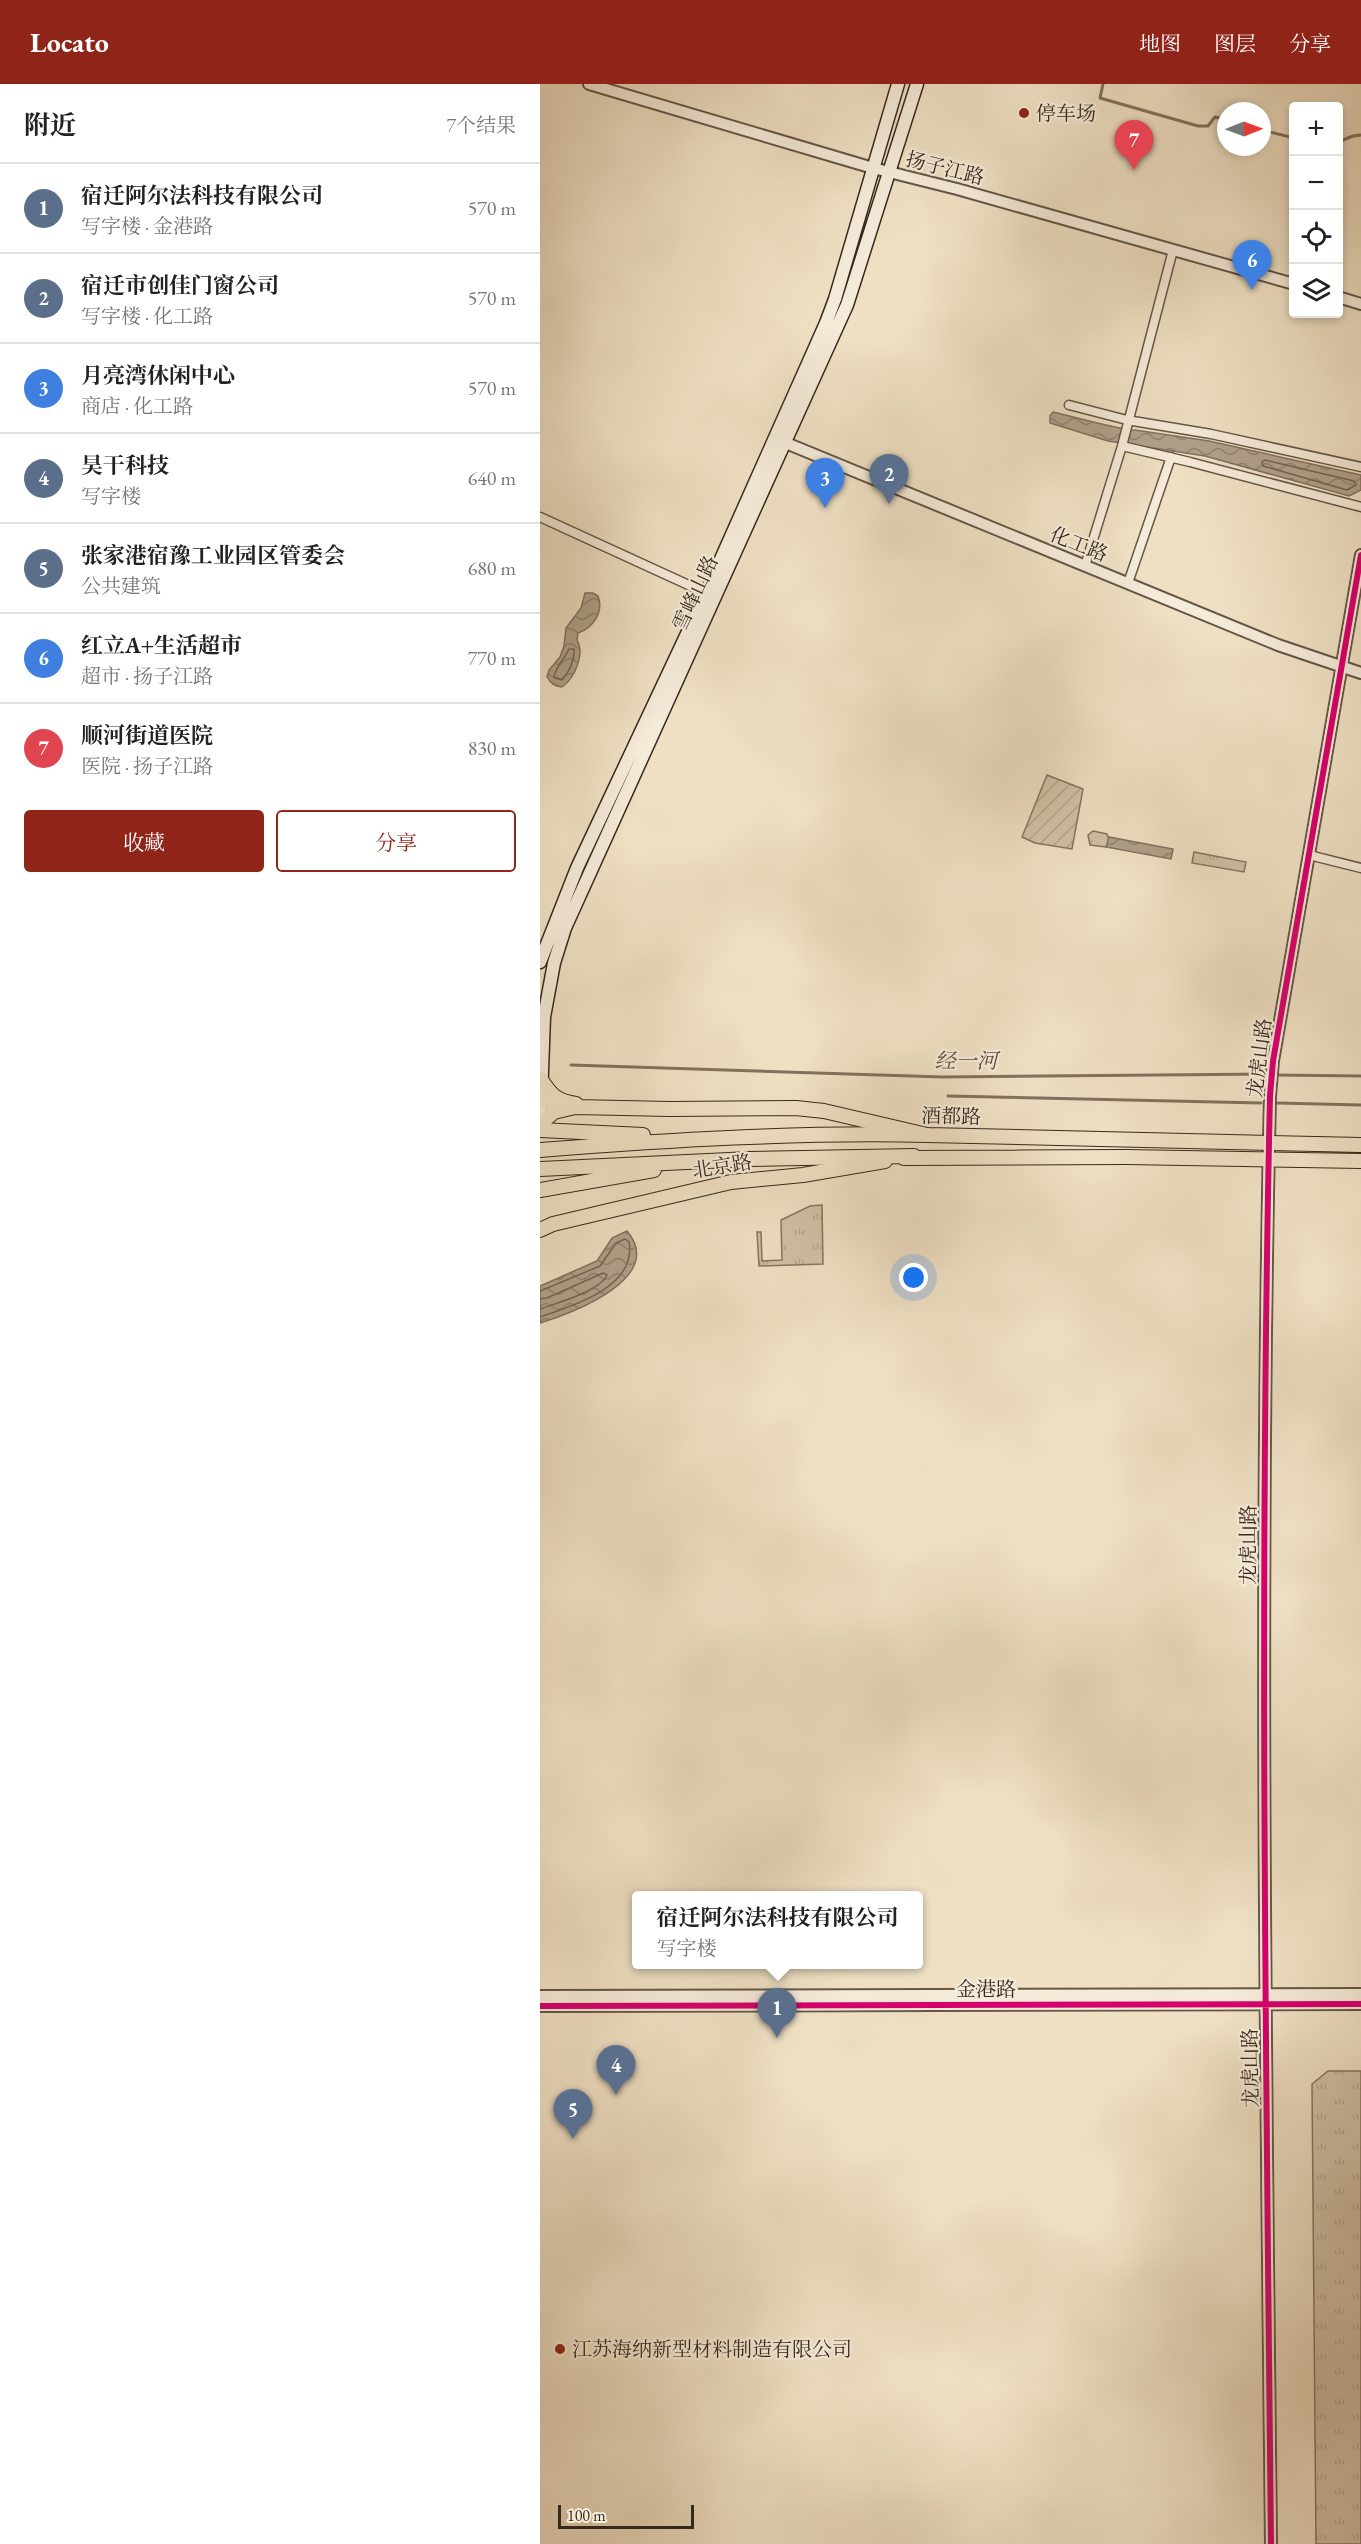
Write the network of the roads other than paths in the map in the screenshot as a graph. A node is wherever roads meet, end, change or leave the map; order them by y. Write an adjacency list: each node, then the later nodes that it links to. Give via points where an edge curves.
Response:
1 (589, 84): 4 (street, 扬子江路)
2 (898, 84): 4 (main road, 雪峰山路)
3 (917, 84): 5 (main road, 雪峰山路)
4 (873, 168): 5 (street, 扬子江路); 21 (main road, 雪峰山路, via 826,323)
5 (891, 173): 6 (street, 扬子江路); 12 (main road, 雪峰山路, via 847,305)
6 (1173, 250): 7 (street, 扬子江路); 11 (street)
7 (1289, 283)
8 (1343, 299): 9 (street)
9 (1361, 304)
10 (1069, 405): 11 (street)
11 (1127, 420): 13 (street); 15 (street)
12 (786, 443): 19 (street, 化工路); 27 (main road, 雪峰山路, via 565,928 548,987)
13 (1122, 446): 14 (street); 19 (street)
14 (1171, 457): 16 (street); 20 (street)
15 (1361, 467)
16 (1361, 507)
17 (540, 517): 21 (street)
18 (1361, 555): 22 (street, 龙虎山路)
19 (1085, 566): 20 (street, 化工路)
20 (1128, 584): 22 (street, 化工路)
21 (706, 594): 26 (main road, 雪峰山路, via 577,868)
22 (1341, 667): 23 (street, 化工路); 24 (street, 龙虎山路)
23 (1361, 673)
24 (1309, 855): 25 (street); 34 (street, 龙虎山路, via 1273,1061)
25 (1361, 868)
26 (540, 962)
27 (540, 1078): 28 (main road, 雪峰山路); 29 (main road, via 560,1101)
28 (540, 1101): 29 (main road); 30 (main road, 雪峰山路)
29 (590, 1106): 30 (main road, via 563,1108); 32 (main road, via 796,1108)
30 (540, 1124)
31 (540, 1130): 33 (main road)
32 (927, 1135): 33 (main road, 酒都路); 34 (main road, 酒都路)
33 (730, 1137): 36 (main road, 酒都路)
34 (1268, 1143): 35 (main road, 酒都路); 39 (street, 龙虎山路)
35 (1361, 1145)
36 (540, 1150)
37 (914, 1156): 38 (main road, 酒都路); 39 (main road, 酒都路); 43 (main road, 北京路, via 803,1175 731,1182)
38 (715, 1160): 41 (main road, 酒都路); 42 (main road)
39 (1268, 1160): 40 (main road, 酒都路); 47 (street, 龙虎山路, via 1264,1412)
40 (1361, 1161)
41 (540, 1169)
42 (540, 1190)
43 (547, 1224): 44 (main road, 北京路)
44 (540, 1230)
45 (1361, 1994): 47 (street, 金港路)
46 (540, 1996): 47 (street, 金港路)
47 (1265, 2000): 48 (street, 金港路); 49 (street, 金港路); 50 (street, 龙虎山路)
48 (1361, 2004)
49 (540, 2006)
50 (1271, 2544)

